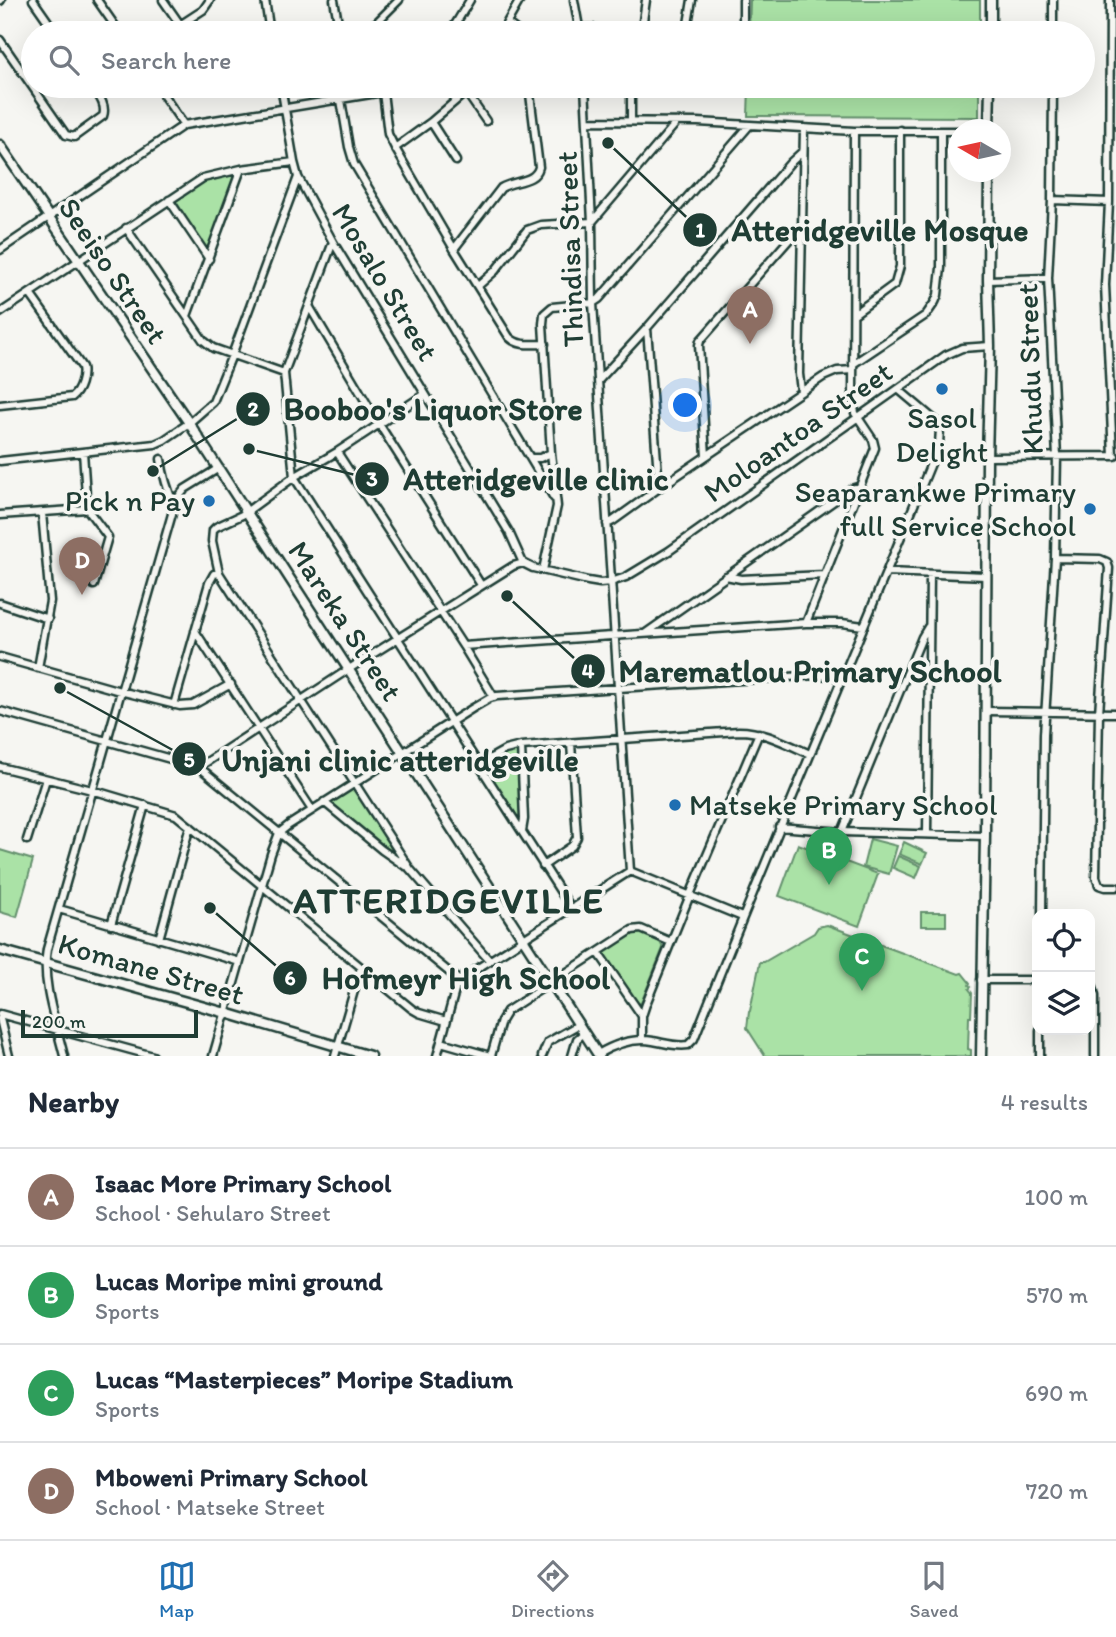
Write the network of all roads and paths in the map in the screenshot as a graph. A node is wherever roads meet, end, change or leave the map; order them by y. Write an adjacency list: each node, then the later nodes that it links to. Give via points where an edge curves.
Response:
1 (33, 0): 17 (street)
2 (97, 0): 18 (street)
3 (163, 0): 19 (street)
4 (210, 0): 20 (street)
5 (265, 0): 21 (street)
6 (334, 0): 22 (street)
7 (399, 0): 23 (street)
8 (470, 0): 24 (street)
9 (520, 0): 25 (street)
10 (573, 0): 26 (street)
11 (646, 0): 27 (street)
12 (692, 0): 28 (street)
13 (743, 0): 29 (street)
14 (991, 0): 30 (street)
15 (1053, 0): 31 (street)
16 (1110, 0): 72 (street)
17 (48, 21)
18 (112, 21)
19 (177, 21)
20 (186, 21)
21 (268, 21)
22 (338, 21)
23 (378, 21)
24 (457, 21)
25 (508, 21)
26 (578, 21)
27 (643, 21)
28 (688, 21)
29 (743, 21)
30 (991, 21)
31 (1053, 21)
32 (1, 45): 33 (street)
33 (21, 73)
34 (39, 98): 35 (street, via 63,132 74,137 105,113)
35 (100, 98)
36 (165, 98): 55 (street)
37 (284, 98): 48 (street, Mosalo Street)
38 (352, 98): 47 (street)
39 (384, 98): 63 (street, via 388,134)
40 (458, 98): 53 (street)
41 (473, 98): 50 (street)
42 (530, 98): 78 (street, via 538,172 501,188)
43 (585, 98): 51 (street, Thindisa Street)
44 (631, 98): 52 (street)
45 (990, 98): 49 (street)
46 (1053, 98): 71 (street, Khudu Street)
47 (341, 100): 48 (street); 114 (street, via 354,164)
48 (286, 108): 55 (street); 66 (street, Mosalo Street)
49 (989, 119)
50 (486, 121)
51 (587, 121): 52 (street); 74 (street, Thindisa Street)
52 (631, 121): 54 (street)
53 (432, 122): 63 (street); 65 (street)
54 (677, 122): 56 (street); 74 (street)
55 (184, 125): 73 (street)
56 (749, 126): 57 (street); 88 (street)
57 (804, 128): 59 (street); 64 (street)
58 (901, 130): 59 (street); 60 (street); 91 (street, via 898,279)
59 (854, 131): 91 (street)
60 (941, 131): 61 (street); 97 (street, via 938,295 917,321)
61 (948, 131)
62 (0, 145): 73 (street, Seeiso Street)
63 (395, 148): 78 (street)
64 (802, 152): 75 (street); 93 (street)
65 (456, 160)
66 (294, 162): 67 (street); 68 (street, Mosalo Street)
67 (241, 169): 70 (street, via 203,178); 80 (street)
68 (298, 177): 77 (street, Mosalo Street); 96 (street)
69 (989, 182): 85 (street)
70 (169, 200): 76 (street); 80 (street)
71 (1052, 200): 72 (street); 82 (street, Khudu Street)
72 (1109, 202): 83 (street)
73 (49, 217): 79 (street); 81 (street, Seeiso Street)
74 (592, 222): 86 (street, via 527,230); 88 (street, Thindisa Street)
75 (801, 226): 101 (street); 110 (street, via 699,345)
76 (126, 228): 81 (street); 92 (street)
77 (333, 242): 89 (street); 102 (street, Mosalo Street)
78 (454, 249): 86 (street)
79 (0, 250)
80 (209, 260): 92 (street)
81 (78, 261): 87 (street); 105 (street, Seeiso Street)
82 (1048, 278): 85 (street); 113 (street, Khudu Street)
83 (1105, 278): 84 (street); 111 (street)
84 (1116, 279)
85 (988, 280): 95 (street)
86 (478, 286): 94 (street, via 512,341)
87 (30, 294): 90 (street); 103 (street, via 82,367 83,375 76,394 68,398)
88 (593, 303): 94 (street, via 548,309 543,318); 99 (street, Thindisa Street)
89 (309, 306): 98 (street); 106 (street)
90 (0, 313)
91 (854, 314): 97 (street)
92 (187, 316): 96 (street, via 203,340)
93 (647, 328): 99 (street); 120 (street)
94 (545, 344): 109 (street)
95 (990, 346): 100 (street, Moloantoa Street, via 955,350); 112 (street)
96 (232, 355): 98 (street); 105 (street, via 213,402)
97 (853, 367): 101 (street, via 828,374); 104 (street)
98 (284, 373): 118 (street)
99 (599, 381): 127 (street, Thindisa Street)
100 (898, 389): 104 (street, Moloantoa Street); 131 (street, via 936,421 941,433)
101 (801, 391): 110 (street)
102 (425, 394): 106 (street); 129 (street, Mosalo Street)
103 (0, 405)
104 (858, 417): 119 (street, via 875,448); 137 (street, Moloantoa Street, via 653,562)
105 (189, 423): 107 (street, via 155,444); 117 (street, Mareka Street)
106 (379, 424): 108 (street); 139 (street)
107 (83, 452): 116 (street); 123 (street)
108 (337, 452): 118 (street); 141 (street)
109 (551, 453): 114 (street); 121 (street)
110 (706, 456): 120 (street)
111 (1115, 456): 113 (street)
112 (987, 457): 113 (street); 136 (street)
113 (1057, 457): 128 (street, Khudu Street)
114 (531, 458): 121 (street)
115 (161, 459): 122 (street)
116 (0, 461)
117 (219, 468): 122 (street, via 181,492); 124 (street, Mareka Street)
118 (294, 477): 124 (street); 149 (street)
119 (861, 486): 133 (street); 135 (street)
120 (659, 488): 127 (street)
121 (557, 503): 130 (street)
122 (174, 504): 157 (street)
123 (87, 509): 125 (street); 138 (street, via 108,537)
124 (246, 511): 132 (street, via 212,530); 153 (street, Mareka Street)
125 (42, 513): 126 (street); 142 (street)
126 (0, 516)
127 (607, 524): 137 (street, Thindisa Street)
128 (1055, 558): 163 (street, Khudu Street); 164 (street, via 1100,559 1109,568)
129 (523, 563): 130 (street, Moloantoa Street); 139 (street)
130 (543, 570): 137 (street, Moloantoa Street, via 588,582)
131 (887, 572): 134 (street); 144 (street)
132 (219, 573): 146 (street, via 209,583); 159 (street)
133 (824, 575): 135 (street); 143 (street)
134 (930, 575): 136 (street); 145 (street)
135 (726, 576): 147 (street)
136 (986, 576): 162 (street)
137 (611, 582): 148 (street, Thindisa Street)
138 (94, 585)
139 (481, 585): 141 (street)
140 (0, 603): 142 (street)
141 (440, 613): 149 (street); 150 (street)
142 (48, 619): 152 (street)
143 (806, 624): 144 (street); 147 (street)
144 (863, 625): 154 (street)
145 (929, 625): 187 (street); 189 (street)
146 (195, 631): 155 (street); 160 (street)
147 (645, 634): 148 (street)
148 (615, 637): 150 (street); 156 (street, Thindisa Street)
149 (397, 638): 153 (street); 166 (street)
150 (463, 646): 158 (street)
151 (0, 657): 152 (street)
152 (38, 668): 157 (street)
153 (349, 669): 159 (street); 173 (street, Mareka Street)
154 (843, 677): 156 (street); 174 (street)
155 (231, 684): 160 (street, via 193,705); 167 (street)
156 (618, 688): 158 (street); 169 (street, Thindisa Street)
157 (120, 691): 160 (street); 170 (street)
158 (494, 697): 166 (street)
159 (302, 699): 167 (street); 179 (street)
160 (173, 705)
161 (0, 711): 170 (street)
162 (986, 711): 163 (street); 190 (street)
163 (1046, 711): 164 (street); 200 (street, Khudu Street)
164 (1099, 713): 165 (street); 196 (street, via 1096,877 1102,886)
165 (1116, 713)
166 (451, 722): 173 (street); 175 (street)
167 (260, 727): 177 (street); 183 (street)
168 (759, 733): 169 (street); 174 (street); 197 (street)
169 (622, 739): 171 (street); 194 (street, Thindisa Street)
170 (107, 742): 177 (street); 180 (street)
171 (571, 743): 172 (street); 192 (street, via 577,837 572,846)
172 (520, 747): 175 (street); 186 (street)
173 (402, 752): 179 (street); 204 (street, Mareka Street)
174 (810, 754): 185 (street)
175 (480, 764): 186 (street)
176 (0, 766): 178 (street)
177 (199, 767): 188 (street)
178 (46, 779): 180 (street); 191 (street)
179 (355, 782): 181 (street); 193 (street)
180 (92, 790): 182 (street); 199 (street)
181 (324, 802): 183 (street); 193 (street)
182 (145, 805): 184 (street, via 176,814); 202 (street)
183 (312, 810): 188 (street)
184 (190, 826): 195 (street); 203 (street)
185 (779, 827): 187 (street); 201 (street)
186 (522, 831): 192 (street)
187 (842, 832): 189 (street)
188 (279, 833): 195 (street); 214 (street)
189 (927, 833): 190 (street)
190 (985, 836): 212 (street)
191 (27, 840)
192 (543, 866): 198 (street)
193 (410, 869): 208 (street)
194 (630, 871): 197 (street); 198 (street)
195 (262, 886): 210 (street); 211 (street)
196 (1116, 887)
197 (690, 895): 201 (street); 205 (street)
198 (571, 908): 204 (street)
199 (59, 909): 202 (street); 209 (street)
200 (1042, 909)
201 (742, 917): 225 (street, via 694,1039 684,1046)
202 (111, 925): 203 (street)
203 (159, 939): 210 (street)
204 (523, 939): 208 (street); 215 (street, Mareka Street)
205 (671, 942): 207 (street, via 638,928); 218 (street)
206 (0, 950): 209 (street, Komane Street)
207 (598, 953): 215 (street); 218 (street)
208 (488, 960): 214 (street)
209 (45, 962): 216 (street, Komane Street); 221 (street)
210 (240, 962): 216 (street)
211 (361, 967): 219 (street, via 415,1011); 228 (street)
212 (981, 980): 213 (street); 240 (street)
213 (1032, 980)
214 (460, 981): 219 (street)
215 (551, 982): 220 (street, Mareka Street); 237 (street, via 504,1016)
216 (226, 1013): 228 (street, Komane Street); 234 (street)
217 (0, 1016): 221 (street); 230 (street)
218 (642, 1016): 225 (street)
219 (446, 1021): 226 (street)
220 (578, 1025): 222 (street, Mareka Street); 238 (street, via 548,1042)
221 (58, 1031): 227 (street); 231 (street)
222 (583, 1034): 229 (street, Mareka Street); 239 (street)
223 (1040, 1035): 241 (street)
224 (1094, 1035): 242 (street)
225 (642, 1040): 229 (street, via 618,1044)
226 (441, 1042): 236 (street); 237 (street)
227 (119, 1046): 232 (street); 233 (street)
228 (336, 1051): 235 (street, Komane Street)
229 (598, 1055)
230 (9, 1056)
231 (64, 1056)
232 (121, 1056)
233 (153, 1056)
234 (213, 1056)
235 (370, 1056)
236 (437, 1056)
237 (490, 1056)
238 (542, 1056)
239 (572, 1056)
240 (981, 1056)
241 (1040, 1056)
242 (1094, 1056)

